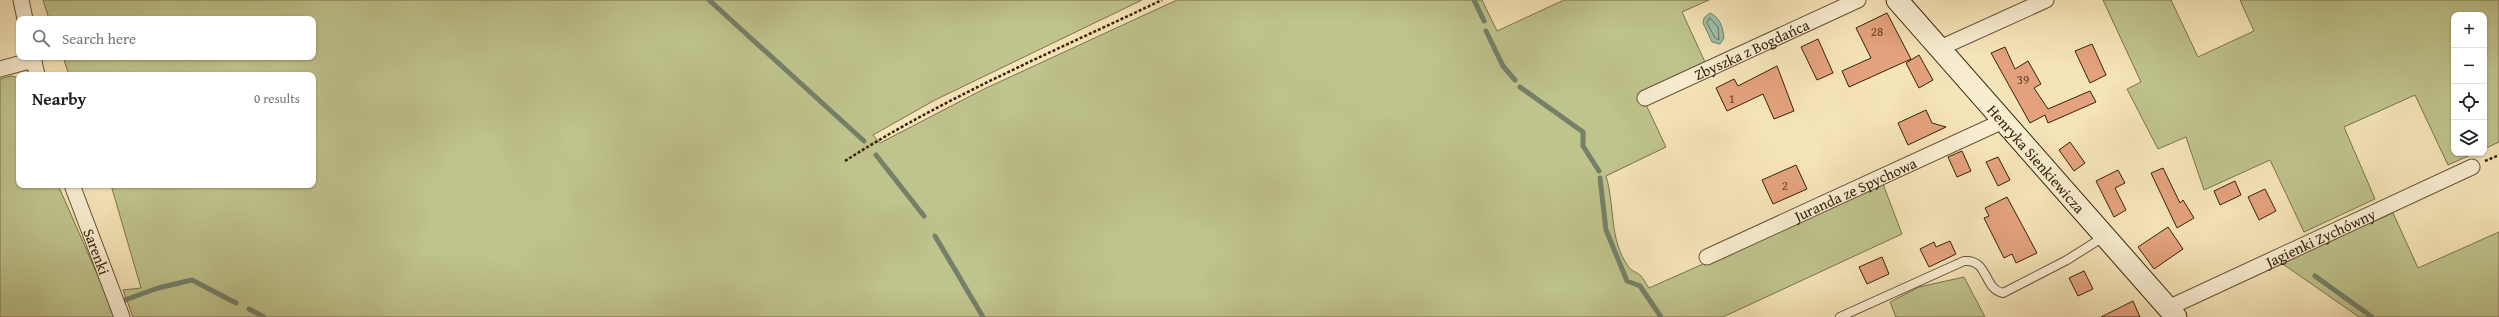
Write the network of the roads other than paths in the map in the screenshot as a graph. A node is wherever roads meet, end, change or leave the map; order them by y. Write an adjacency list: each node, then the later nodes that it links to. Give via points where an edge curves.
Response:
1 (20, 0): 5 (street)
2 (1858, 0): 11 (street, Zbyszka z Bogdańca)
3 (1897, 0): 6 (street, Henryka Sienkiewicza)
4 (2046, 0): 6 (street)
5 (24, 16)
6 (1940, 48): 12 (street, Henryka Sienkiewicza)
7 (30, 60): 9 (street)
8 (33, 60): 10 (street)
9 (0, 69)
10 (36, 72)
11 (1645, 98)
12 (2003, 120): 15 (street, Henryka Sienkiewicza); 16 (street, Juranda ze Spychowa)
13 (2472, 167): 17 (street, Jagienki Zychówny)
14 (73, 188): 18 (street, Sarenki)
15 (2105, 236): 17 (street, Henryka Sienkiewicza); 19 (lane, via 2067,260 2003,293 1997,292 1982,267 1975,261 1964,261)
16 (1707, 257)
17 (2172, 313)
18 (122, 317)
19 (1840, 317)

